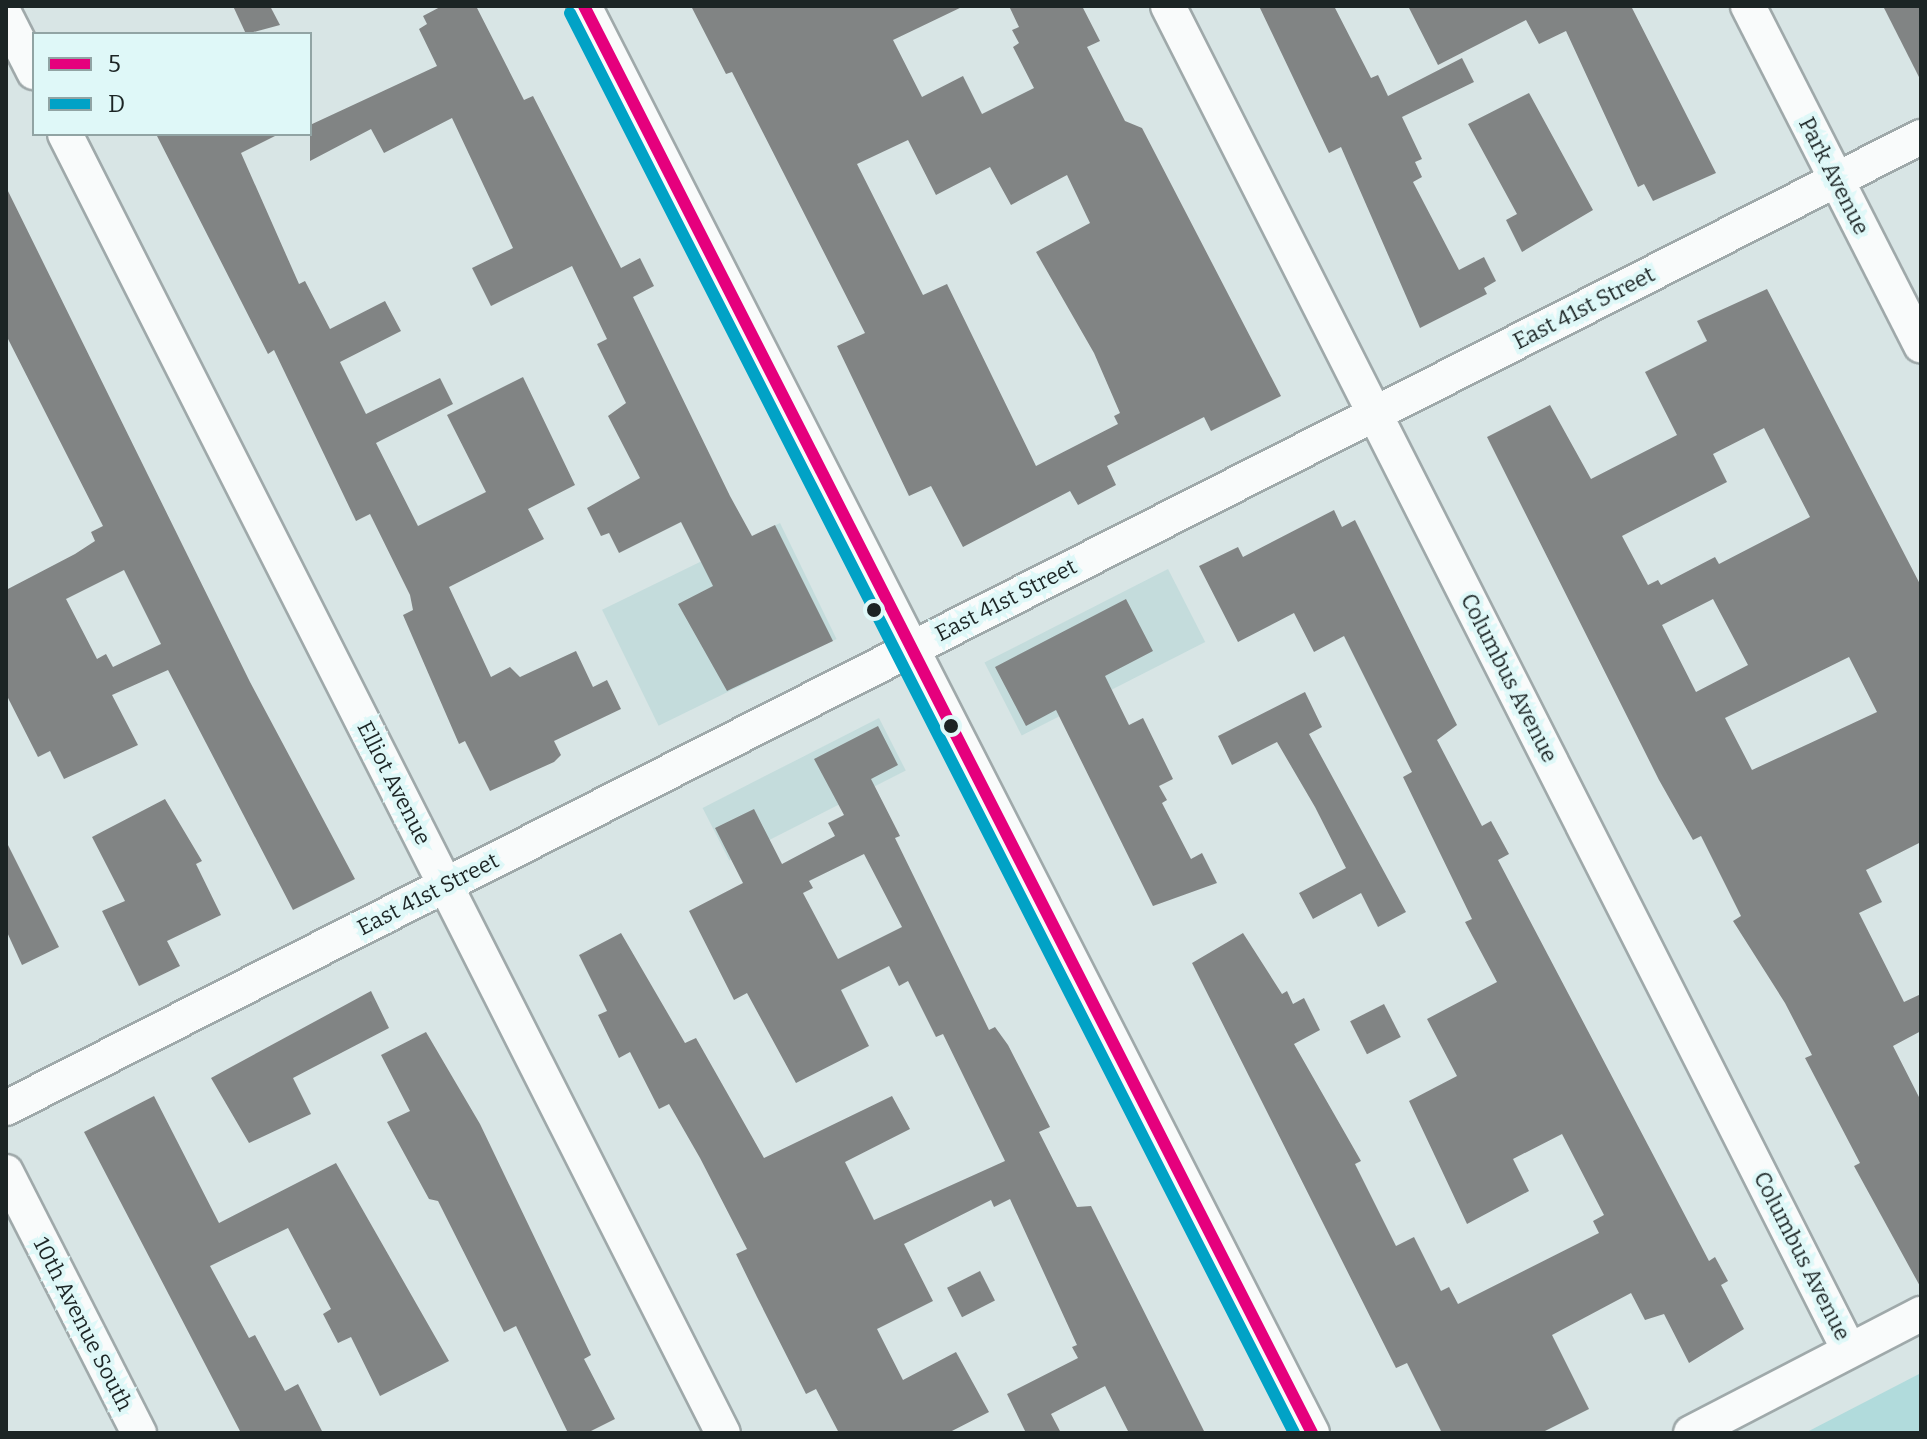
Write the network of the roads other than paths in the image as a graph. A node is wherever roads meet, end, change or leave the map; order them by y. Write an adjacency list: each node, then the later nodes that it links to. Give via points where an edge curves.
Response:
1 (584, 6): 11 (street)
2 (1168, 6): 10 (street, Columbus Avenue)
3 (1748, 6): 8 (street, Park Avenue)
4 (6, 17): 5 (street)
5 (32, 68)
6 (66, 136): 12 (street, Elliot Avenue)
7 (1921, 137): 8 (street, East 41st Street)
8 (1836, 180): 9 (street, Park Avenue); 10 (street, East 41st Street)
9 (1921, 346)
10 (1375, 413): 11 (street, East 41st Street); 16 (street, Columbus Avenue)
11 (909, 650): 12 (street, East 41st Street); 19 (street)
12 (446, 885): 13 (street, East 41st Street); 18 (street, Elliot Avenue)
13 (6, 1108)
14 (6, 1172): 17 (street, 10th Avenue South)
15 (1921, 1314): 16 (street)
16 (1849, 1350): 20 (street)
17 (139, 1433)
18 (723, 1433)
19 (1312, 1433)
20 (1691, 1433)

